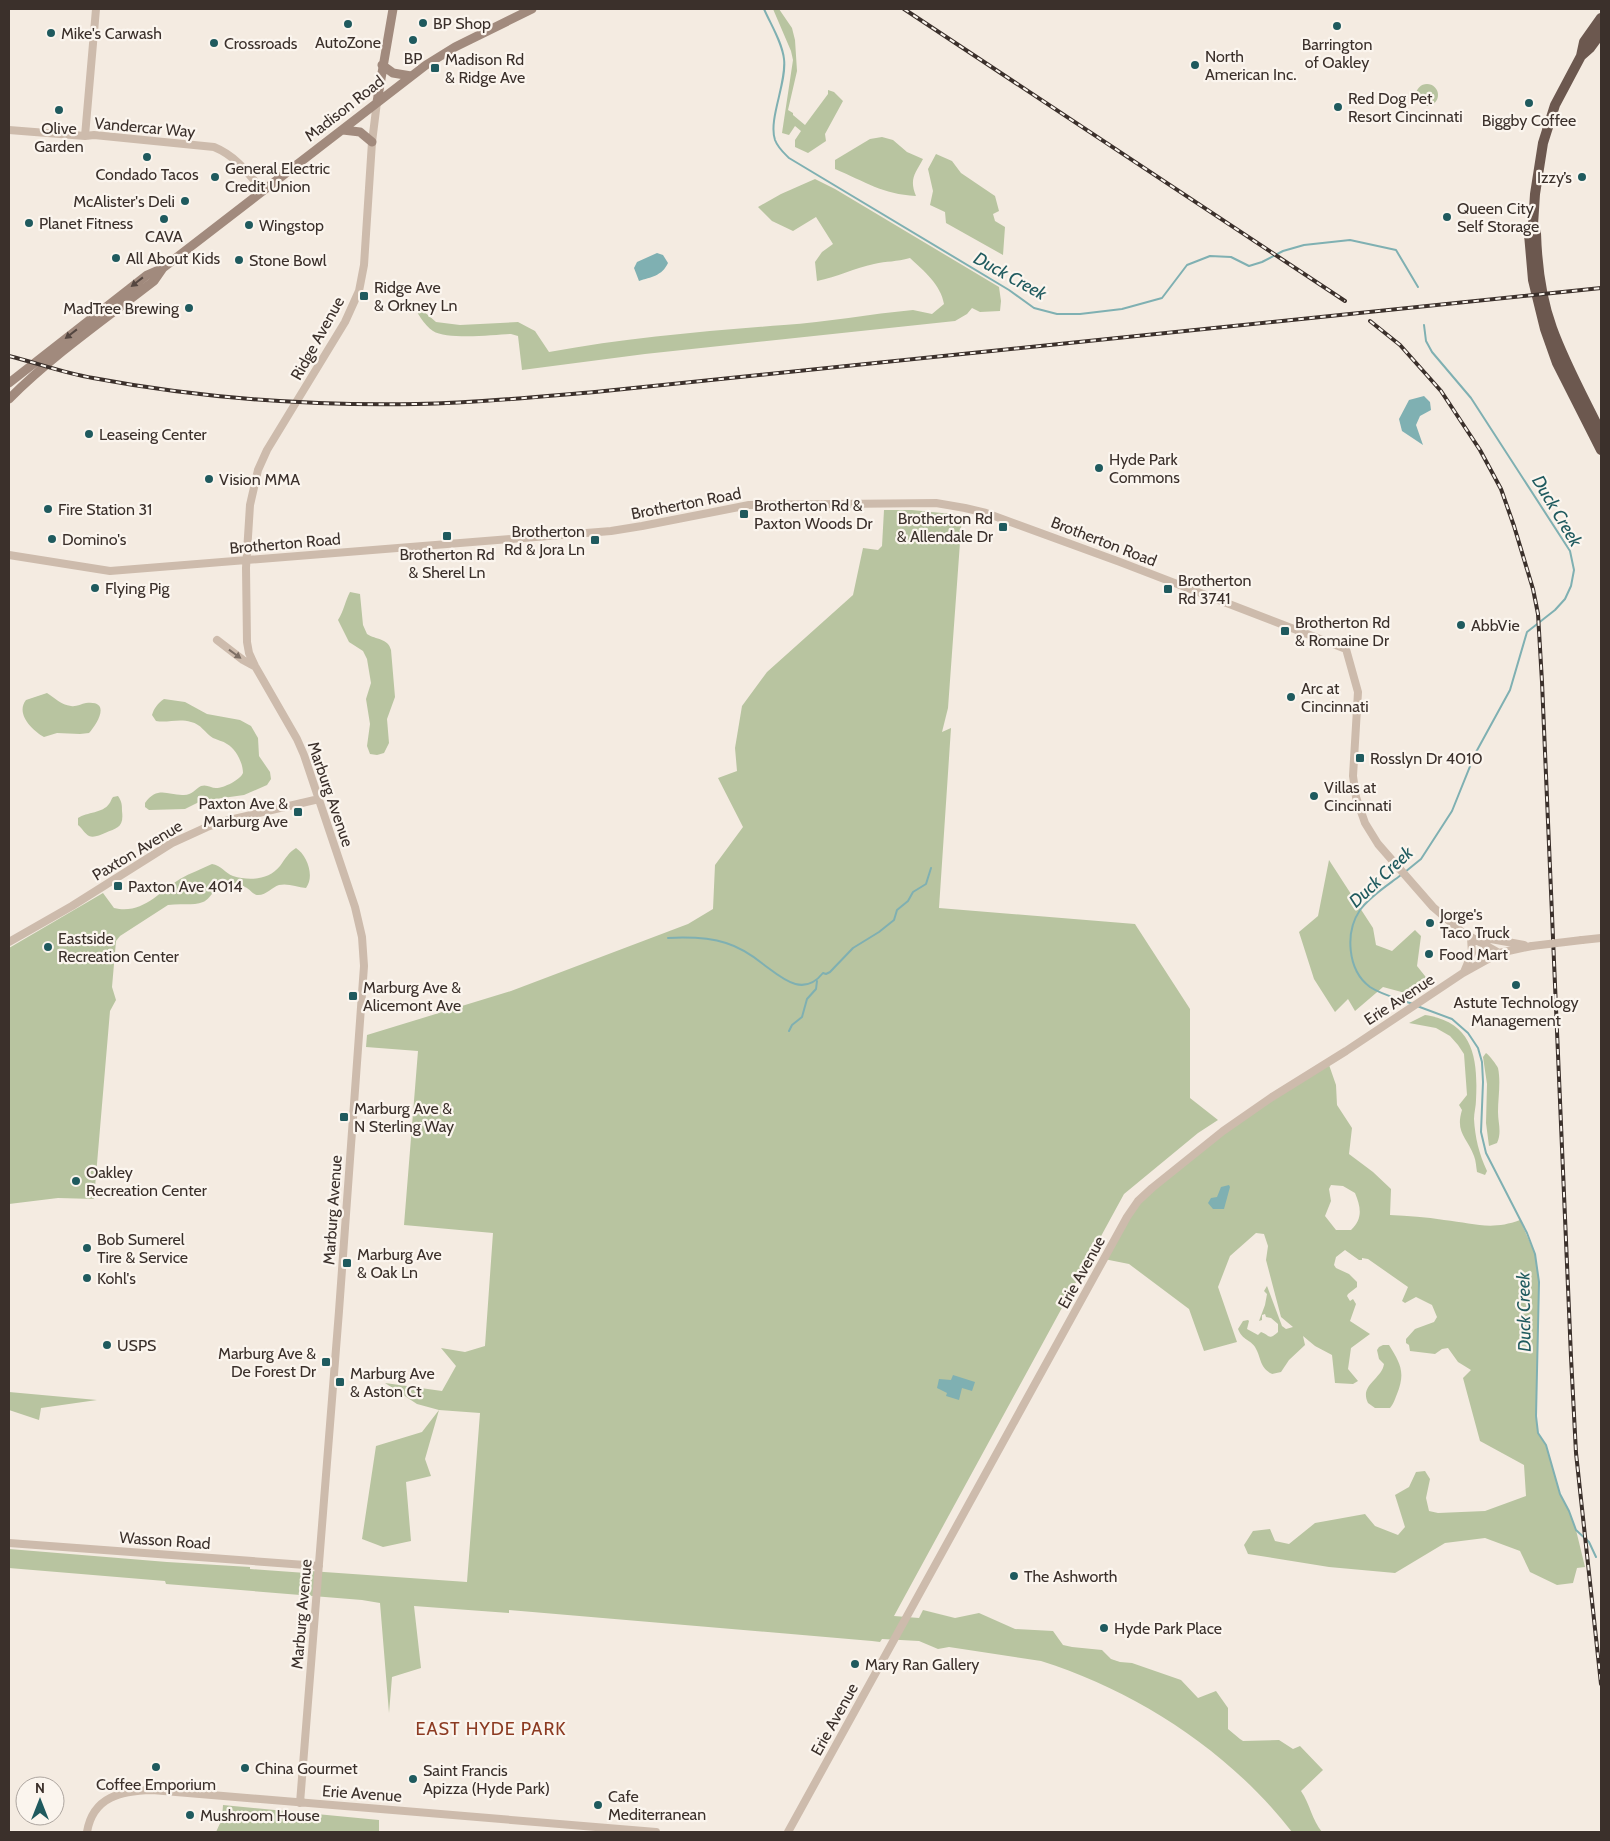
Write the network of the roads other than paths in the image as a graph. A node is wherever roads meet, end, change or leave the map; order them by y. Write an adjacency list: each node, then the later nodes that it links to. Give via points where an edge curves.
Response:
1 (96, 9): 12 (street)
2 (392, 9): 7 (main road, Ridge Avenue)
3 (532, 9): 8 (main road, Madison Road, via 444,53)
4 (1601, 18): 6 (highway, via 1584,42)
5 (1601, 33): 6 (highway)
6 (1581, 56): 15 (highway, via 1564,85 1545,134 1537,174)
7 (382, 65): 8 (main road, via 393,73); 9 (main road, Ridge Avenue)
8 (411, 76): 9 (main road, Madison Road)
9 (377, 102): 11 (main road, Madison Road); 13 (street, Ridge Avenue)
10 (9, 130): 12 (street, Vandercar Way)
11 (343, 130): 13 (main road, via 360,132); 14 (main road, Madison Road)
12 (85, 136): 14 (street, Vandercar Way, via 214,147 235,158)
13 (372, 142): 22 (street, Ridge Avenue, via 364,265 359,291 345,322 258,470 250,505)
14 (262, 190): 16 (main road, Madison Road)
15 (1533, 225): 19 (highway, via 1541,282 1552,327); 20 (highway, via 1528,234 1532,280 1545,330)
16 (163, 268): 17 (main road, Madison Road, one-way to 17, via 147,275); 18 (main road, Madison Road, via 154,281 70,346)
17 (9, 383)
18 (9, 399)
19 (1601, 433)
20 (1601, 450)
21 (9, 555): 22 (street, Brotherton Road, via 110,571)
22 (246, 560): 24 (street, Ridge Avenue); 28 (street, Brotherton Road, via 611,530 749,505 936,503 1014,522 1346,649 1358,692 1353,769 1360,810 1371,834 1406,878 1454,927)
23 (216, 640): 25 (street, one-way to 25)
24 (247, 642): 25 (street, Marburg Avenue)
25 (254, 666): 26 (street, Marburg Avenue, via 297,739)
26 (319, 799): 29 (street, Paxton Avenue, via 225,821 189,835); 34 (street, Marburg Avenue, via 355,907 364,966)
27 (1601, 938): 30 (street, Erie Avenue, bridge)
28 (1474, 940): 30 (street, via 1491,939); 31 (street); 32 (street)
29 (9, 942)
30 (1532, 946): 31 (street, Erie Avenue)
31 (1499, 954): 32 (street, Erie Avenue)
32 (1463, 973): 38 (street, Erie Avenue, via 1223,1131 1138,1201)
33 (9, 1543): 34 (street, Wasson Road)
34 (319, 1566): 35 (street, Marburg Avenue)
35 (300, 1803): 36 (street, Erie Avenue, via 132,1790 106,1800 94,1813); 37 (street, Erie Avenue)
36 (88, 1832)
37 (656, 1832)
38 (788, 1832)

